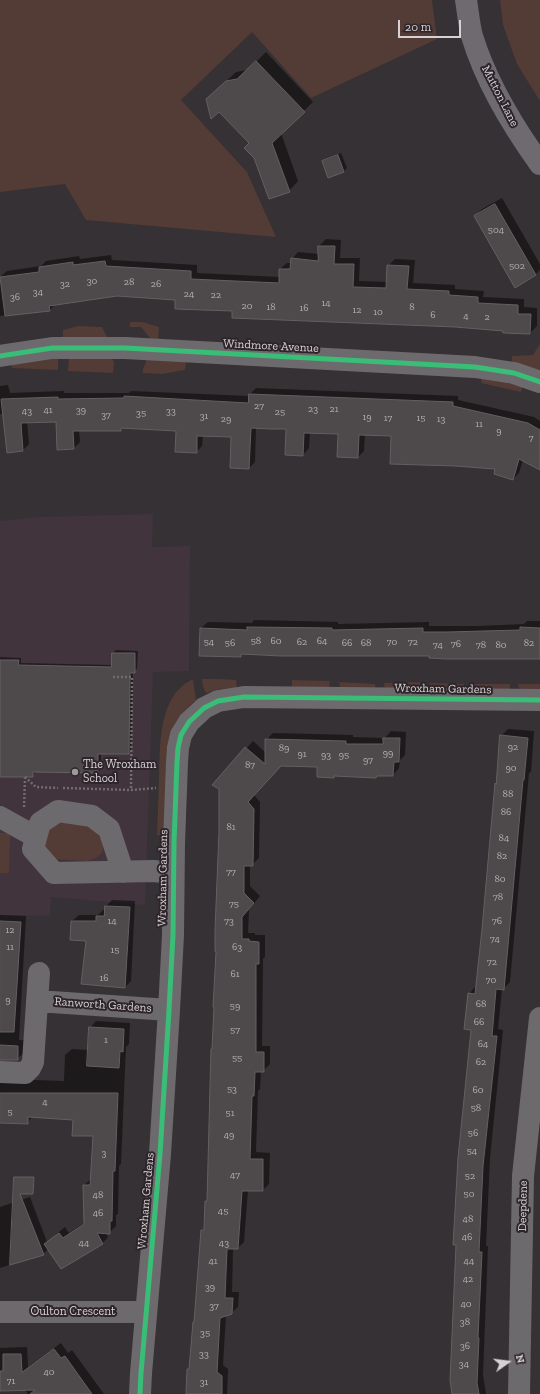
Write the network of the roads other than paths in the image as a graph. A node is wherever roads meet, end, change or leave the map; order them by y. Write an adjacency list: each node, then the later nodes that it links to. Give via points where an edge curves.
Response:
1 (466, 0): 2 (main road, Mutton Lane, via 472,36 488,78 521,137)
2 (540, 164)
3 (0, 356): 4 (street, Windmore Avenue, via 52,348 125,348 476,367 514,373)
4 (540, 382)
5 (540, 700): 9 (street, Wroxham Gardens, via 244,697 218,701 204,708 189,722 181,735 178,748)
6 (0, 817): 7 (street)
7 (36, 837): 8 (street, via 33,849 54,873); 8 (street, via 40,823 58,811 92,816 109,829)
8 (123, 872): 9 (street)
9 (173, 873): 12 (street, Wroxham Gardens)
10 (39, 973): 11 (street, Ranworth Gardens)
11 (37, 1001): 12 (street, Ranworth Gardens); 14 (street, Ranworth Gardens, via 33,1062 30,1068 26,1073)
12 (169, 1010): 16 (street, Wroxham Gardens)
13 (540, 1018): 18 (street, Deepdene, via 523,1176)
14 (0, 1072)
15 (0, 1312): 16 (street, Oulton Crescent)
16 (146, 1312): 17 (street, Wroxham Gardens)
17 (140, 1394)
18 (519, 1394)

